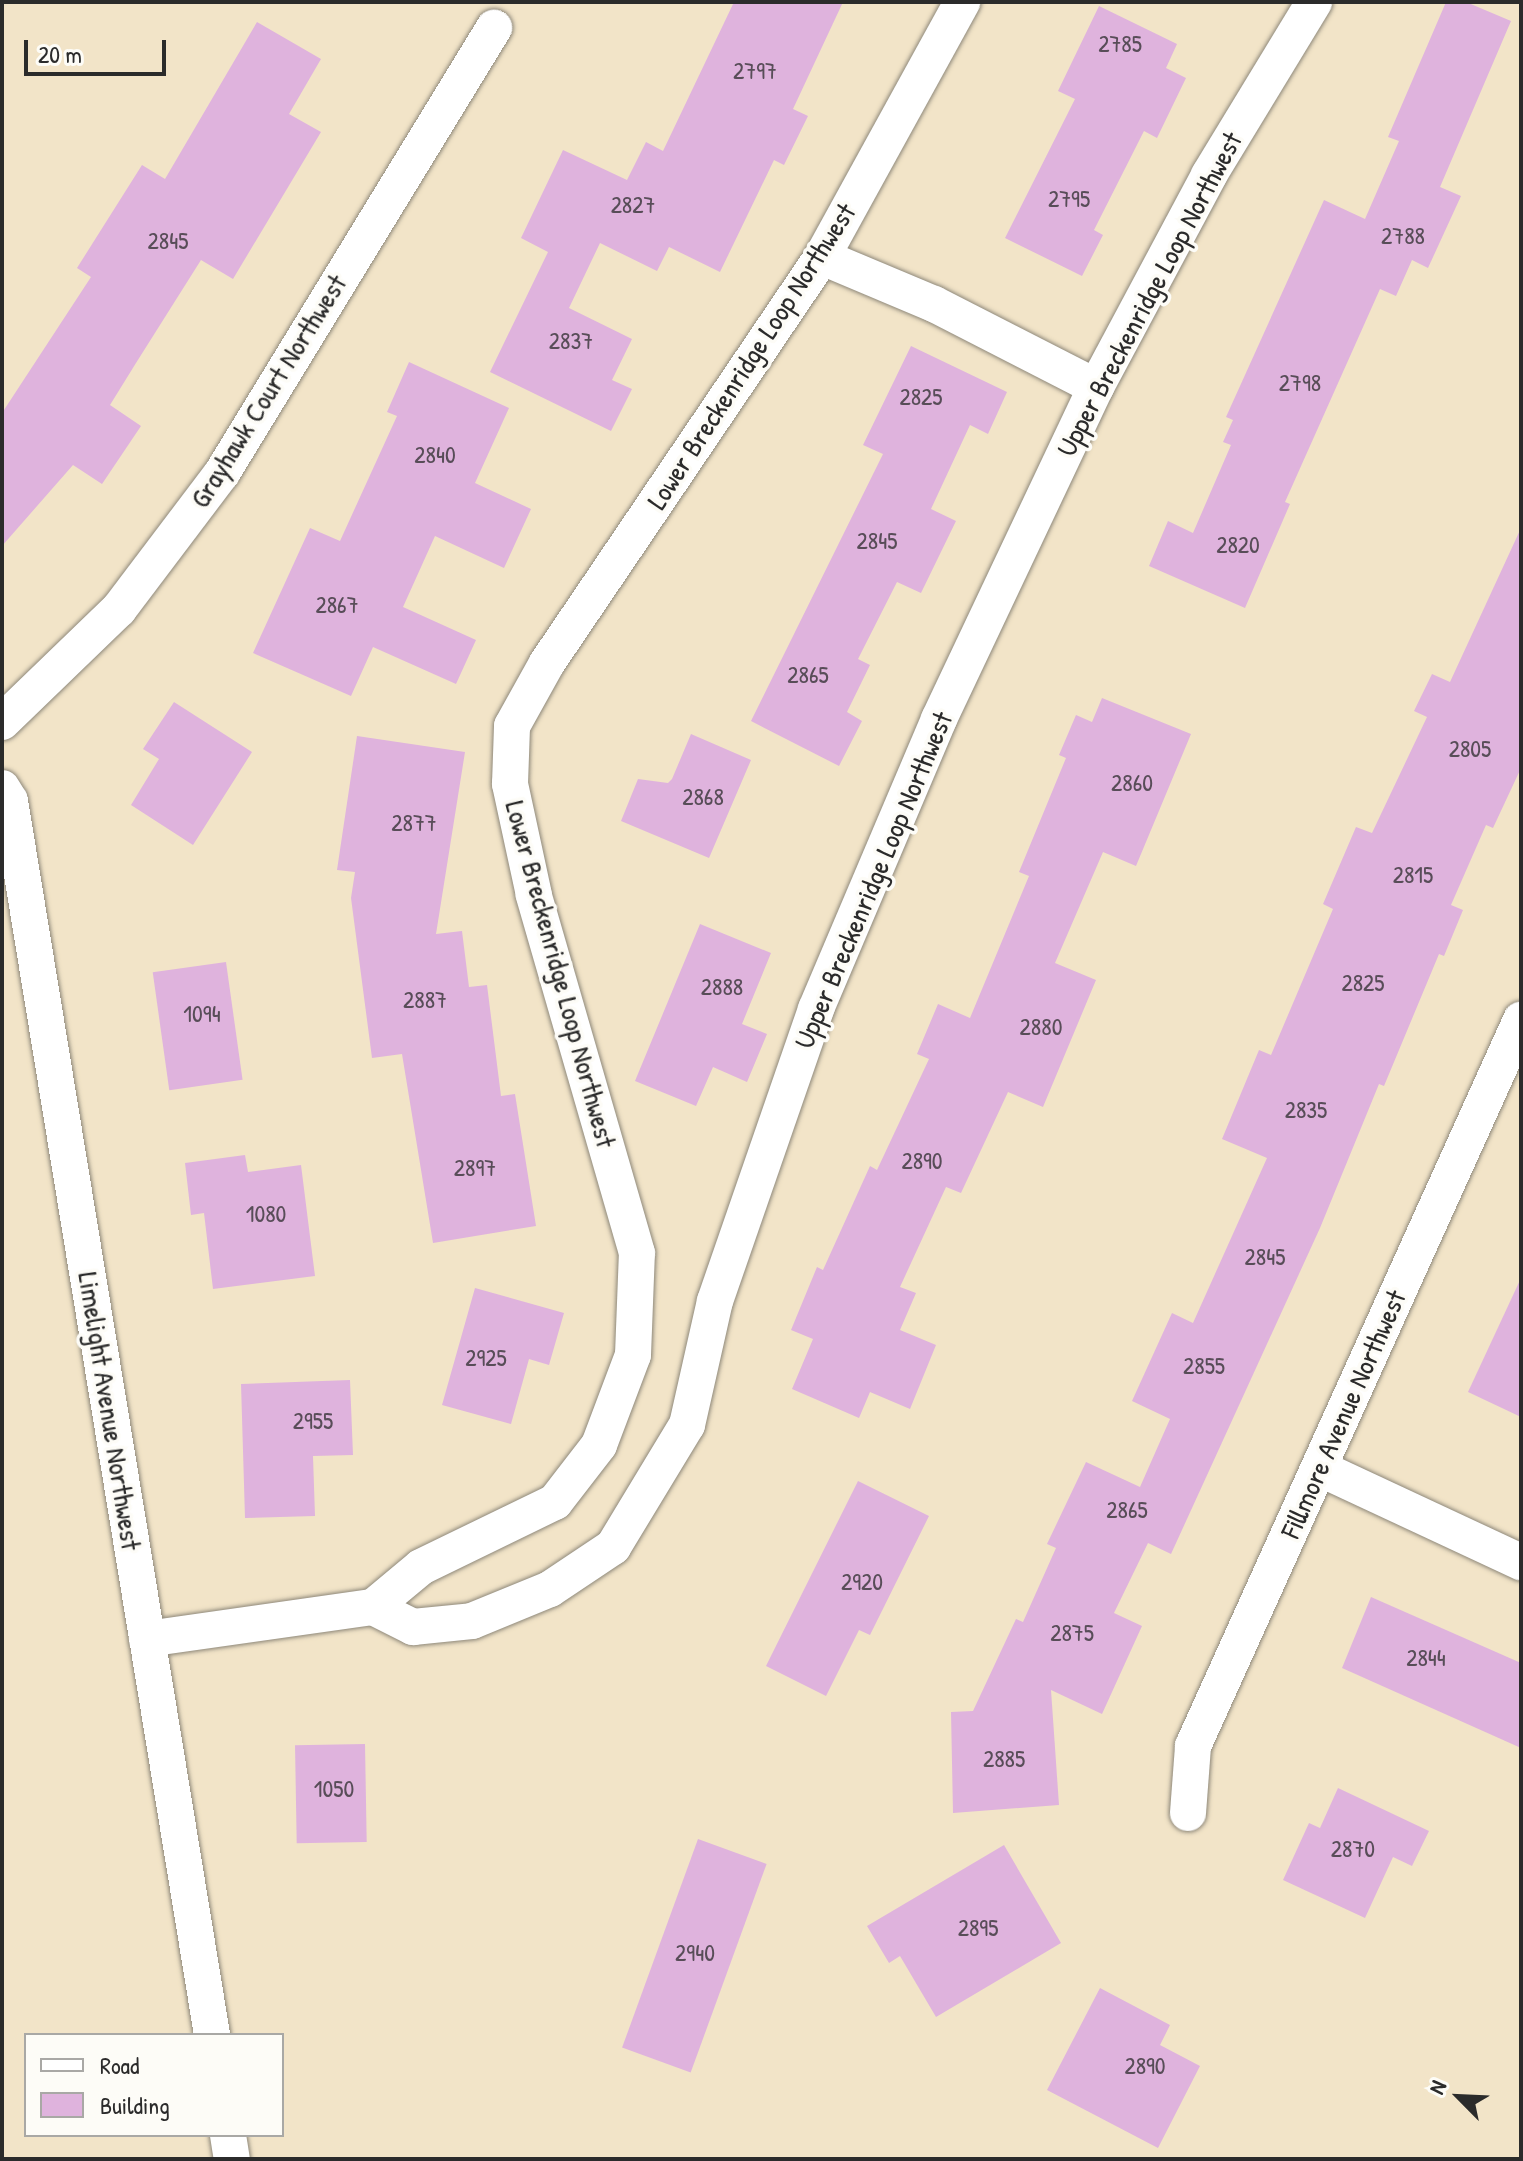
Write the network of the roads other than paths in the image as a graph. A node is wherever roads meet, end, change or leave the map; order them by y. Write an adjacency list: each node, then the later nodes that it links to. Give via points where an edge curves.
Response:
1 (962, 2): 4 (street, Lower Breckenridge Loop Northwest)
2 (1314, 2): 5 (street, Upper Breckenridge Loop Northwest, via 1209,175)
3 (494, 28): 6 (street, Grayhawk Court Northwest, via 222,473 119,609)
4 (822, 257): 5 (street, via 934,304); 11 (street, Lower Breckenridge Loop Northwest, via 547,663 512,726 510,784 534,895 637,1253 633,1355 599,1445 555,1502 421,1567)
5 (1096, 387): 11 (street, Upper Breckenridge Loop Northwest, via 1003,575 816,1009 715,1301 687,1425 613,1547 550,1589 472,1621 413,1627)
6 (2, 722)
7 (2, 788): 12 (street, Limelight Avenue Northwest, via 10,801)
8 (1521, 1020): 9 (street, Fillmore Avenue Northwest)
9 (1319, 1468): 10 (street); 13 (street, Fillmore Avenue Northwest, via 1193,1746)
10 (1521, 1562)
11 (373, 1607): 12 (street)
12 (147, 1639): 14 (street, Limelight Avenue Northwest)
13 (1188, 1813)
14 (212, 2033)
15 (228, 2137): 16 (street)
16 (232, 2159)

